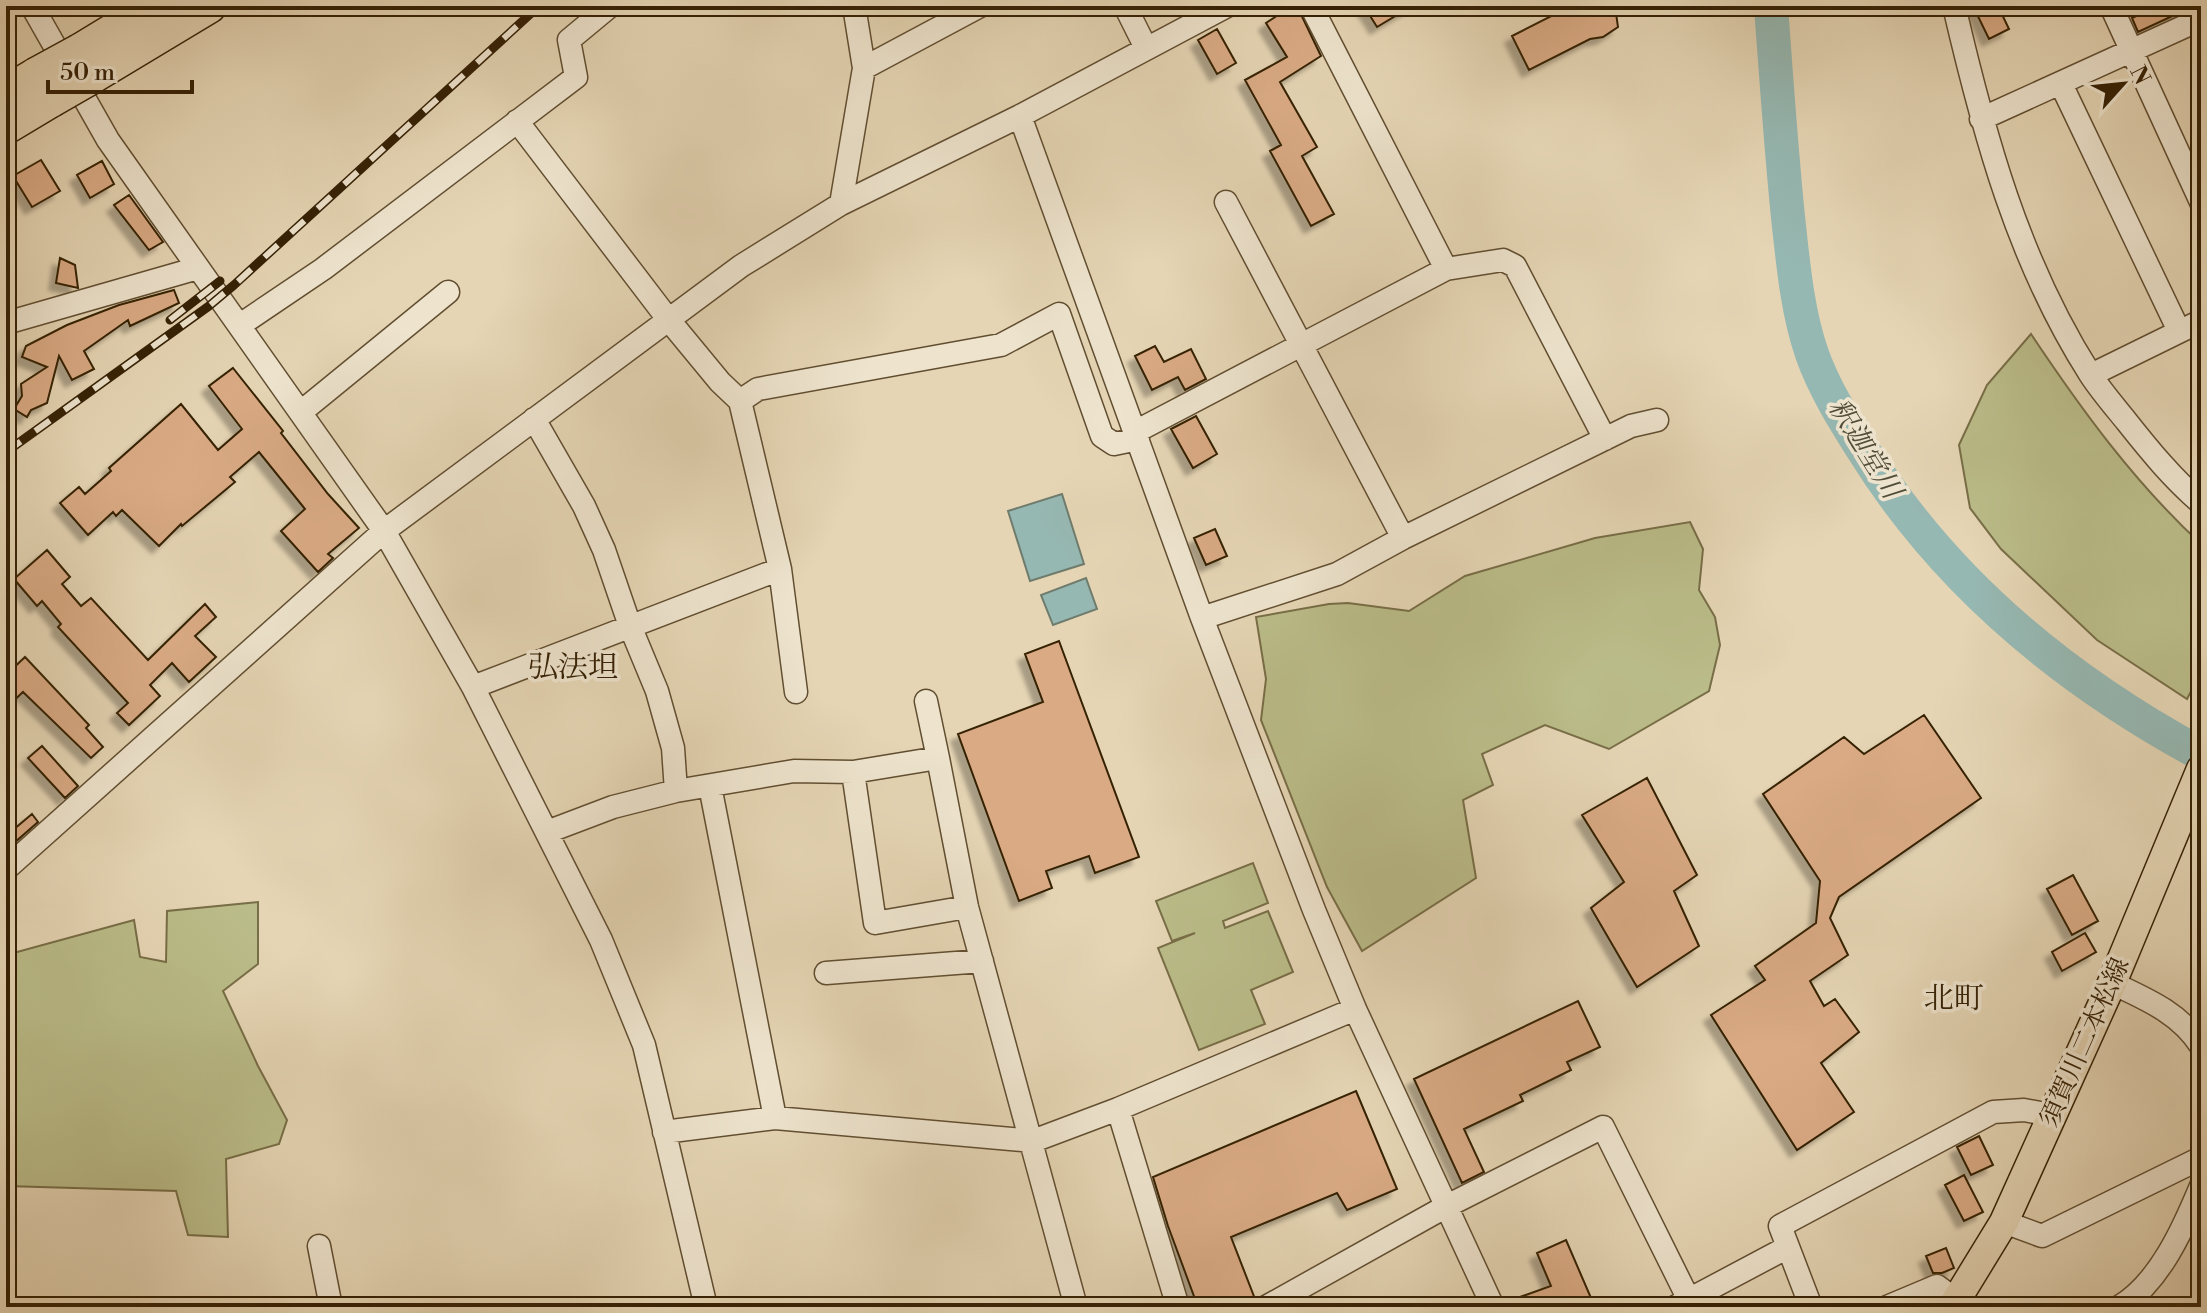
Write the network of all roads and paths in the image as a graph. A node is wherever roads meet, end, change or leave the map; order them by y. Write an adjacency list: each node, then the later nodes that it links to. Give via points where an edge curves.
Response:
1 (32, 6): 27 (street, via 108,140)
2 (154, 6): 15 (highway)
3 (209, 6): 15 (highway)
4 (610, 6): 22 (street, via 569,40 576,77)
5 (854, 6): 16 (street)
6 (980, 6): 16 (street)
7 (1125, 6): 13 (street)
8 (1227, 6): 13 (street)
9 (1311, 6): 28 (street)
10 (1954, 6): 21 (street)
11 (2111, 6): 14 (street)
12 (2201, 19): 14 (street)
13 (1146, 48): 20 (street)
14 (2132, 50): 17 (street); 25 (street)
15 (86, 64): 18 (highway, bridge)
16 (864, 68): 26 (street)
17 (2061, 84): 21 (street); 34 (street)
18 (44, 88): 19 (highway); 23 (highway)
19 (6, 93)
20 (1020, 116): 26 (street); 41 (street)
21 (1981, 119): 36 (street, via 2034,271)
22 (517, 121): 30 (street); 33 (street, via 323,269)
23 (6, 127)
24 (1226, 202): 35 (street)
25 (2201, 202)
26 (841, 204): 30 (street)
27 (198, 268): 32 (street); 33 (street)
28 (1446, 269): 35 (street); 42 (street, via 1503,260 1515,266)
29 (448, 292): 38 (street)
30 (668, 319): 37 (street); 39 (street)
31 (2201, 321): 34 (street)
32 (6, 323)
33 (240, 325): 38 (street)
34 (2179, 331): 36 (street)
35 (1302, 347): 41 (street); 45 (street)
36 (2091, 375): 43 (street, via 2146,446)
37 (740, 401): 41 (street, via 758,389 1001,345 1059,314 1102,436 1114,444); 46 (street)
38 (301, 412): 44 (street)
39 (534, 419): 44 (street); 48 (street, via 584,506)
40 (1657, 420): 42 (street)
41 (1136, 436): 47 (street)
42 (1605, 439): 45 (street)
43 (2201, 503)
44 (384, 531): 49 (street); 58 (street)
45 (1403, 538): 47 (street, via 1337,574)
46 (780, 569): 48 (street); 50 (street)
47 (1202, 618): 63 (street)
48 (630, 626): 49 (street); 56 (street, via 673,748)
49 (473, 687): 57 (street)
50 (796, 692)
51 (926, 701): 52 (street)
52 (938, 758): 54 (street); 59 (street)
53 (2201, 769): 62 (main road, 須賀川二本松線)
54 (853, 772): 55 (street, via 794,771); 59 (street, via 875,923)
55 (710, 786): 56 (street); 67 (street)
56 (676, 791): 57 (street)
57 (547, 832): 68 (street, via 601,940 644,1045)
58 (6, 869)
59 (967, 907): 60 (street)
60 (982, 961): 61 (street); 69 (street)
61 (826, 973)
62 (2112, 983): 64 (street, via 2181,1021); 66 (main road, 須賀川二本松線)
63 (1355, 1009): 65 (street); 72 (street)
64 (2201, 1046)
65 (1118, 1109): 69 (street); 81 (street)
66 (2051, 1115): 73 (main road, 須賀川二本松線); 75 (street, via 1993,1112 1780,1226)
67 (775, 1118): 68 (street); 69 (street)
68 (664, 1132): 79 (street)
69 (1033, 1141): 80 (street)
70 (2201, 1158): 73 (street, via 2042,1236)
71 (2201, 1186): 86 (street, via 2168,1257)
72 (1445, 1207): 76 (street, via 1603,1127); 82 (street); 83 (street)
73 (2004, 1222): 77 (main road, 須賀川二本松線)
74 (319, 1246): 78 (street)
75 (1788, 1247): 76 (street); 84 (street)
76 (1682, 1304)
77 (1954, 1304): 85 (street, via 1937,1286)
78 (331, 1307)
79 (706, 1307)
80 (1076, 1307)
81 (1178, 1307)
82 (1266, 1307)
83 (1493, 1307)
84 (1811, 1307)
85 (1887, 1307)
86 (2119, 1307)

